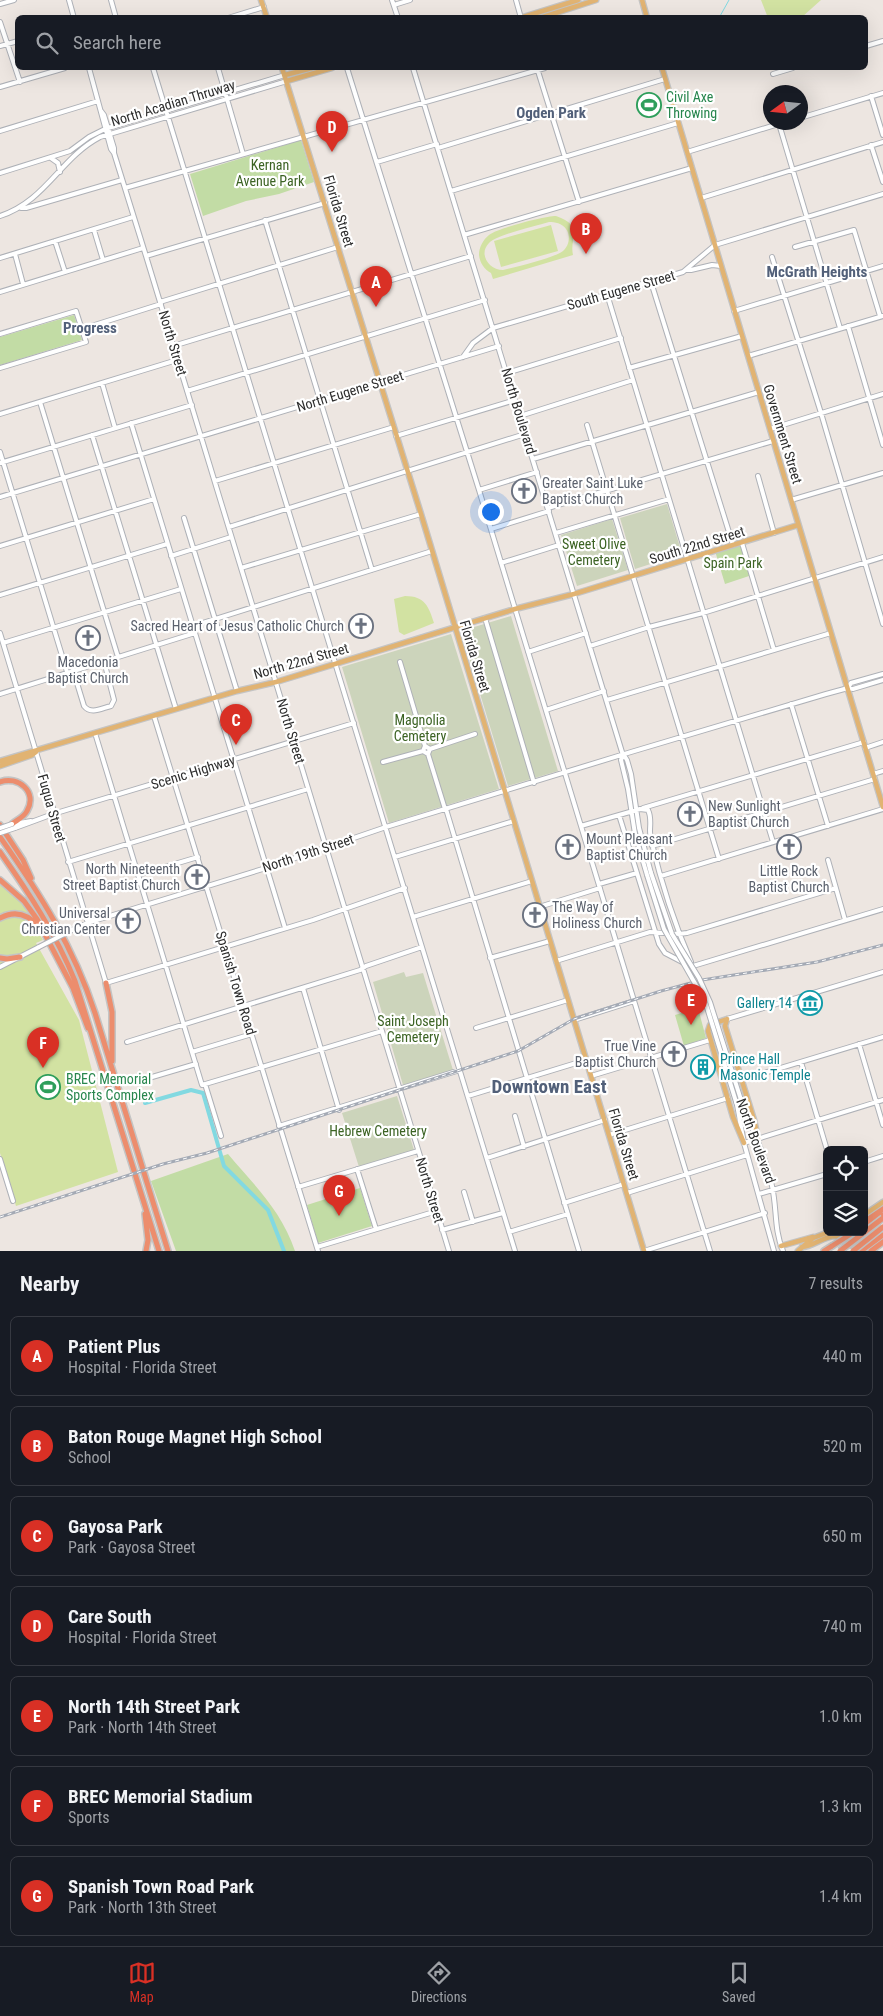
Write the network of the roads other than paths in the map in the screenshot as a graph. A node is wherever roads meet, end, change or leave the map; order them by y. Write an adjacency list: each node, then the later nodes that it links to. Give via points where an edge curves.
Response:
1 (14, 0): 11 (street)
2 (69, 0): 13 (street)
3 (110, 0): 14 (street)
4 (262, 0): 12 (main road)
5 (410, 0): 10 (street)
6 (516, 0): 18 (street)
7 (578, 0): 19 (main road)
8 (596, 0): 20 (main road)
9 (642, 0): 21 (main road)
10 (393, 2): 17 (street)
11 (0, 4)
12 (264, 7): 15 (street); 16 (main road)
13 (73, 15)
14 (115, 15)
15 (238, 15)
16 (266, 15)
17 (397, 15)
18 (520, 15)
19 (528, 15)
20 (549, 15)
21 (646, 15)
22 (0, 22): 25 (street)
23 (883, 41): 26 (street)
24 (15, 42): 25 (street)
25 (8, 44): 27 (street); 28 (street)
26 (868, 45)
27 (0, 46)
28 (15, 66)
29 (16, 70): 47 (street)
30 (59, 70): 47 (street)
31 (90, 70): 52 (street, North Street)
32 (154, 70): 54 (street)
33 (219, 70): 50 (street)
34 (283, 70): 44 (main road, Florida Street)
35 (304, 70): 44 (main road, North Acadian Thruway)
36 (325, 70): 46 (main road, North Acadian Thruway)
37 (348, 70): 58 (street)
38 (414, 70): 53 (street, North Boulevard)
39 (534, 70): 53 (street)
40 (537, 70): 55 (street)
41 (663, 70): 45 (main road, Government Street)
42 (786, 70): 43 (street)
43 (773, 74)
44 (285, 75): 46 (main road, Florida Street); 50 (street, North Acadian Thruway)
45 (665, 79): 55 (street); 59 (main road, Government Street)
46 (287, 81): 50 (street, North Acadian Thruway); 66 (main road, Florida Street)
47 (20, 82): 48 (street)
48 (0, 87)
49 (883, 93): 51 (street)
50 (226, 96): 54 (street, North Acadian Thruway); 57 (street, North Acadian Thruway); 74 (street)
51 (871, 96): 56 (street); 65 (street)
52 (98, 101): 60 (street, North Street); 63 (street)
53 (424, 102): 58 (street); 70 (street, North Boulevard)
54 (167, 111): 57 (street); 60 (street, North Acadian Thruway)
55 (551, 113): 70 (street); 75 (street)
56 (808, 116)
57 (168, 117): 64 (street, North Acadian Thruway); 80 (street)
58 (364, 119): 66 (street); 77 (street)
59 (678, 123): 72 (main road, Government Street); 75 (street)
60 (106, 129): 64 (street, North Street); 76 (street, North Acadian Thruway, via 93,134 73,150)
61 (763, 129): 72 (street)
62 (780, 130): 79 (street)
63 (0, 131)
64 (108, 134): 67 (street, North Acadian Thruway); 69 (street, North Street); 73 (street, North Street)
65 (883, 134)
66 (304, 136): 74 (street); 90 (main road, Florida Street)
67 (96, 139): 69 (street); 81 (street, North Acadian Thruway)
68 (883, 142): 71 (street)
69 (109, 144): 73 (street, North Street)
70 (437, 146): 77 (street); 86 (street, North Boulevard)
71 (871, 146): 79 (street); 84 (street)
72 (687, 152): 78 (main road, Government Street)
73 (114, 153): 83 (street, North Street)
74 (243, 154): 80 (street)
75 (565, 157): 86 (street); 89 (street)
76 (49, 158): 81 (street, via 56,161); 82 (street, North Acadian Thruway)
77 (377, 162): 117 (street)
78 (692, 168): 88 (main road, Government Street); 89 (street)
79 (792, 170): 88 (street); 94 (street)
80 (185, 171): 85 (street); 98 (street)
81 (60, 172): 91 (street, North Acadian Thruway)
82 (0, 173)
83 (122, 180): 85 (street, North Street); 91 (street)
84 (883, 182)
85 (125, 188): 93 (street, North Street)
86 (451, 191): 97 (street, North Boulevard)
87 (883, 194): 94 (street, South Eugene Street)
88 (701, 198): 101 (main road, Government Street)
89 (579, 202): 97 (street)
90 (325, 203): 95 (street); 102 (main road, Florida Street)
91 (20, 208): 92 (street)
92 (0, 216)
93 (133, 217): 96 (street); 104 (street, North Street)
94 (807, 217): 100 (street); 101 (street, South Eugene Street)
95 (265, 220): 98 (street); 111 (street)
96 (94, 230): 99 (street); 110 (street)
97 (464, 235): 107 (street, North Boulevard)
98 (205, 239): 106 (street); 119 (street)
99 (55, 241): 105 (street); 116 (street)
100 (814, 241): 103 (street); 115 (street, via 854,230); 120 (street)
101 (715, 245): 112 (main road, Government Street); 114 (street, South Eugene Street)
102 (338, 247): 111 (street); 123 (main road, Florida Street)
103 (795, 247)
104 (143, 248): 106 (street, North Street); 110 (street)
105 (15, 254): 109 (street); 121 (street)
106 (146, 256): 127 (street, North Street)
107 (471, 256): 117 (street); 126 (street, North Boulevard)
108 (772, 257): 125 (street)
109 (0, 258)
110 (103, 260): 116 (street)
111 (279, 265): 119 (street); 128 (street)
112 (721, 266): 114 (street); 129 (main road, Government Street)
113 (883, 266): 115 (street)
114 (687, 270): 118 (street, South Eugene Street)
115 (866, 271): 120 (street); 130 (street)
116 (65, 272): 121 (street)
117 (412, 274): 123 (street); 131 (street)
118 (651, 282): 124 (street, South Eugene Street); 145 (street)
119 (219, 283): 127 (street); 133 (street)
120 (826, 283): 125 (street); 135 (street)
121 (23, 284): 122 (street)
122 (0, 292)
123 (352, 292): 128 (street); 139 (main road, Florida Street)
124 (607, 294): 134 (street, South Eugene Street); 140 (street)
125 (783, 296): 129 (street); 141 (street)
126 (485, 300): 131 (street); 134 (street, North Boulevard)
127 (160, 303): 136 (street); 142 (street, North Street)
128 (292, 311): 133 (street); 144 (street)
129 (734, 311): 138 (main road, Government Street)
130 (881, 316): 132 (street)
131 (426, 319): 139 (street); 149 (street)
132 (848, 326): 135 (street); 160 (street)
133 (233, 328): 142 (street); 152 (street)
134 (493, 328): 143 (street, North Boulevard); 147 (street, via 473,343)
135 (840, 328): 141 (street)
136 (82, 329): 137 (street, via 76,311); 150 (street, via 86,342)
137 (0, 334)
138 (742, 336): 145 (street); 146 (main road, Government Street)
139 (366, 338): 144 (street); 156 (main road, Florida Street)
140 (621, 338): 151 (street); 153 (street)
141 (797, 341): 146 (street); 166 (street)
142 (174, 346): 148 (street, North Street)
143 (499, 346): 147 (street, North Eugene Street); 153 (street, North Boulevard)
144 (306, 355): 152 (street); 161 (street)
145 (674, 355): 151 (street); 165 (street)
146 (748, 356): 158 (main road, Government Street)
147 (463, 357): 149 (street, North Eugene Street)
148 (178, 360): 155 (street); 157 (street, North Street)
149 (440, 364): 156 (street, North Eugene Street); 169 (street)
150 (0, 368)
151 (629, 368): 154 (street)
152 (247, 373): 157 (street); 170 (street)
153 (507, 373): 162 (street, North Boulevard)
154 (633, 380): 168 (street); 173 (street)
155 (102, 383): 163 (street); 175 (street)
156 (380, 383): 161 (street, North Eugene Street); 174 (main road, Florida Street)
157 (187, 391): 164 (street, North Street)
158 (759, 392): 165 (street); 176 (main road, Government Street)
159 (883, 394): 160 (street)
160 (869, 398): 166 (street); 184 (street)
161 (320, 400): 170 (street, North Eugene Street); 183 (street)
162 (515, 400): 168 (street, North Boulevard); 169 (street)
163 (40, 402): 167 (street); 185 (street)
164 (192, 405): 171 (street); 179 (street, North Street)
165 (691, 412): 173 (street); 190 (street)
166 (821, 413): 176 (street); 201 (street)
167 (0, 414)
168 (520, 416): 177 (street, North Boulevard)
169 (457, 418): 180 (street); 187 (street)
170 (261, 419): 179 (street, North Eugene Street); 192 (street)
171 (131, 423): 175 (street); 188 (street)
172 (587, 425): 181 (street)
173 (647, 425): 181 (street); 197 (street)
174 (394, 427): 180 (main road, Florida Street); 183 (street)
175 (115, 428): 178 (street)
176 (770, 429): 182 (main road, Government Street)
177 (525, 434): 187 (street); 189 (street, North Boulevard)
178 (92, 435): 185 (street); 193 (street)
179 (201, 436): 188 (street, North Eugene Street); 200 (street, North Street)
180 (396, 436): 194 (main road, Florida Street)
181 (592, 442): 189 (street); 204 (street)
182 (773, 442): 190 (street); 209 (main road, Government Street)
183 (334, 445): 192 (street); 202 (street)
184 (883, 445)
185 (53, 447): 191 (street); 199 (street)
186 (0, 452): 191 (street)
187 (467, 452): 194 (street); 203 (street)
188 (140, 455): 193 (street, North Eugene Street); 207 (street)
189 (533, 459): 195 (street, North Boulevard)
190 (707, 461): 197 (street); 229 (street)
191 (2, 462): 205 (street)
192 (274, 464): 200 (street); 210 (street)
193 (101, 466): 199 (street, North Eugene Street); 212 (street)
194 (407, 472): 202 (street); 213 (main road, Florida Street)
195 (537, 472): 203 (street); 211 (street, North Boulevard)
196 (883, 473): 201 (street)
197 (662, 474): 204 (street); 208 (street)
198 (758, 476): 222 (street)
199 (62, 478): 205 (street, North Eugene Street); 216 (street)
200 (215, 481): 218 (street, North Street)
201 (842, 485): 209 (street); 238 (street)
202 (348, 490): 210 (street); 220 (street)
203 (479, 490): 219 (street)
204 (608, 490): 211 (street); 214 (street)
205 (12, 493): 206 (street, North Eugene Street); 224 (street)
206 (0, 497)
207 (154, 499): 212 (street); 226 (street)
208 (669, 499): 214 (street); 236 (street)
209 (791, 500): 217 (main road, Government Street)
210 (288, 508): 218 (street); 231 (street)
211 (548, 510): 219 (street); 221 (street, North Boulevard)
212 (114, 511): 216 (street); 233 (street)
213 (420, 514): 220 (street); 232 (main road, Florida Street)
214 (615, 516): 221 (street); 242 (street)
215 (184, 518): 230 (street)
216 (76, 522): 224 (street); 239 (street)
217 (798, 524): 222 (main road, South 22nd Street); 243 (main road, Government Street)
218 (229, 527): 223 (street, North Street)
219 (490, 529): 237 (street)
220 (361, 532): 231 (street); 241 (street)
221 (556, 533): 228 (street, North Boulevard)
222 (774, 533): 225 (main road, South 22nd Street)
223 (231, 537): 230 (street); 240 (street, North Street)
224 (26, 538): 227 (street); 244 (street)
225 (742, 543): 229 (main road, South 22nd Street); 249 (street)
226 (167, 544): 233 (street); 234 (street)
227 (0, 546)
228 (559, 546): 237 (street); 247 (street, North Boulevard)
229 (733, 546): 236 (main road, South 22nd Street)
230 (193, 549): 234 (street); 256 (street)
231 (302, 551): 240 (street); 245 (street)
232 (432, 552): 241 (street); 259 (main road, Florida Street)
233 (128, 556): 239 (street); 250 (street)
234 (171, 556): 246 (street)
235 (883, 557): 238 (street)
236 (688, 560): 242 (main road, South 22nd Street); 254 (street)
237 (501, 563): 252 (street)
238 (865, 563): 243 (street); 257 (street)
239 (90, 568): 244 (street); 253 (street)
240 (241, 568): 251 (street, North Street)
241 (372, 570): 245 (street)
242 (634, 576): 247 (main road, South 22nd Street); 260 (street)
243 (814, 578): 249 (street); 265 (main road, Government Street)
244 (40, 583): 248 (street); 261 (street)
245 (313, 588): 251 (street); 274 (street)
246 (181, 589): 250 (street); 258 (street)
247 (574, 594): 252 (main road, North 22nd Street); 264 (street, North Boulevard)
248 (0, 595)
249 (758, 596): 254 (street); 269 (street)
250 (142, 601): 253 (street); 267 (street)
251 (253, 607): 256 (street); 280 (street, North Street)
252 (515, 609): 255 (main road, North 22nd Street); 270 (street)
253 (104, 612): 261 (street); 271 (street)
254 (703, 613): 260 (street); 275 (street)
255 (485, 618): 259 (main road, North 22nd Street); 319 (street)
256 (214, 619): 258 (street); 284 (street)
257 (883, 624)
258 (193, 626): 263 (street)
259 (454, 627): 274 (main road, North 22nd Street); 322 (main road, Florida Street)
260 (649, 627): 268 (street); 281 (street)
261 (54, 628): 266 (street); 277 (street)
262 (0, 633): 266 (street, Fuqua Street)
263 (195, 633): 267 (street); 287 (street)
264 (586, 633): 268 (street, North Boulevard); 270 (street)
265 (831, 633): 269 (street); 283 (main road, Government Street)
266 (3, 643): 282 (street, Fuqua Street)
267 (156, 646): 271 (street); 290 (street)
268 (590, 646): 285 (street, North Boulevard)
269 (774, 650): 275 (street)
270 (528, 652): 291 (street)
271 (118, 657): 272 (street)
272 (104, 661): 276 (street); 276 (street, via 114,695 111,706 93,711 87,709)
273 (400, 662): 301 (street)
274 (336, 663): 280 (main road, North 22nd Street); 294 (street)
275 (720, 666): 281 (street); 293 (street)
276 (73, 670): 277 (street)
277 (67, 672): 282 (street)
278 (883, 674): 283 (street, via 851,683)
279 (883, 680): 283 (street)
280 (276, 682): 284 (main road, North 22nd Street); 298 (street, North Street)
281 (665, 683): 288 (street); 297 (street)
282 (16, 687): 286 (street); 305 (street, Fuqua Street)
283 (848, 688): 289 (street, North 19th Street); 299 (main road, Government Street)
284 (237, 691): 287 (main road, North 22nd Street)
285 (604, 691): 288 (street, North Boulevard); 291 (street)
286 (0, 694)
287 (215, 698): 290 (main road, North 22nd Street); 308 (street)
288 (607, 700): 307 (street, North Boulevard)
289 (791, 704): 293 (street, North 19th Street); 309 (street)
290 (176, 709): 292 (main road, North 22nd Street)
291 (546, 710): 314 (street)
292 (154, 716): 295 (main road, North 22nd Street); 317 (street, Spanish Town Road)
293 (737, 721): 297 (street, North 19th Street); 315 (street)
294 (354, 723): 298 (street, Scenic Highway); 340 (street)
295 (95, 733): 305 (main road, North 22nd Street); 323 (street)
296 (475, 734): 303 (street)
297 (682, 737): 307 (street, North 19th Street); 321 (street)
298 (294, 741): 308 (street, Scenic Highway); 320 (street, North Street)
299 (864, 742): 302 (main road, Government Street); 309 (street)
300 (883, 742): 302 (street)
301 (425, 746): 303 (street); 304 (street)
302 (865, 748): 316 (main road, Government Street)
303 (430, 749): 306 (street)
304 (423, 751): 306 (street); 311 (street)
305 (36, 752): 310 (main road, North 22nd Street); 312 (main road, North 22nd Street); 332 (street, Fuqua Street)
306 (428, 754): 328 (street)
307 (623, 755): 314 (street, North 19th Street); 329 (street, North Boulevard, via 631,774); 330 (street, North Boulevard, via 621,760)
308 (233, 759): 317 (street, Scenic Highway); 326 (street)
309 (807, 759): 315 (street); 324 (street)
310 (0, 761)
311 (383, 762)
312 (0, 766)
313 (883, 771): 316 (street)
314 (565, 773): 319 (street, North 19th Street); 337 (street)
315 (753, 775): 321 (street); 331 (street)
316 (874, 776): 324 (street); 325 (main road, Government Street)
317 (173, 778): 323 (street, Scenic Highway); 336 (street, Spanish Town Road)
318 (0, 782): 335 (highway, via 18,782 29,793 28,810)
319 (534, 783): 322 (street, North 19th Street)
320 (308, 789): 326 (street); 348 (street, North Street)
321 (699, 791): 327 (street); 341 (street)
322 (505, 792): 328 (street, North 19th Street); 334 (main road, Florida Street)
323 (114, 796): 332 (street, Scenic Highway); 346 (street)
324 (819, 796): 331 (street); 338 (street)
325 (883, 807): 338 (street)
326 (248, 808): 336 (street); 356 (street)
327 (643, 808): 329 (street); 347 (street, via 650,816)
328 (445, 809): 340 (street, North 19th Street); 344 (street)
329 (636, 810): 330 (street); 359 (street, North Boulevard)
330 (631, 812): 333 (street); 359 (street, North Boulevard, via 634,834)
331 (764, 812): 341 (street); 345 (street)
332 (54, 814): 335 (street, Scenic Highway); 355 (street, Fuqua Street)
333 (619, 815): 337 (street); 357 (street)
334 (514, 821): 344 (street); 363 (main road, Florida Street)
335 (14, 826): 339 (street, Scenic Highway, bridge); 342 (street, Scenic Highway, bridge)
336 (188, 826): 346 (street); 351 (street, Spanish Town Road)
337 (581, 826): 365 (street)
338 (828, 826): 345 (street)
339 (0, 827): 366 (highway, via 26,865)
340 (386, 828): 348 (street, North 19th Street); 352 (street)
341 (710, 829): 347 (street); 353 (street)
342 (0, 833)
343 (0, 837): 366 (highway)
344 (454, 839): 352 (street); 369 (street)
345 (773, 842): 353 (street)
346 (129, 844): 355 (street); 360 (street)
347 (652, 846): 361 (street)
348 (326, 848): 356 (street, North 19th Street); 372 (street, North Street)
349 (0, 852): 358 (highway)
350 (0, 856): 358 (highway)
351 (198, 857): 360 (street); 364 (street, Spanish Town Road)
352 (395, 857): 367 (street)
353 (719, 859): 361 (street)
354 (828, 860): 368 (street)
355 (68, 862): 377 (street, Fuqua Street)
356 (266, 868): 364 (street, North 19th Street); 378 (street)
357 (637, 873): 365 (street); 379 (street)
358 (15, 874): 409 (highway, via 61,948 82,998)
359 (649, 874): 433 (street, North Boulevard, bridge, via 664,929 705,1001)
360 (138, 876): 370 (street)
361 (661, 876): 381 (street)
362 (0, 880): 387 (highway, via 32,910)
363 (532, 881): 369 (street); 371 (main road, Florida Street)
364 (206, 886): 370 (street, North 19th Street); 385 (street, Spanish Town Road)
365 (600, 886): 371 (street); 383 (street)
366 (35, 888): 422 (highway, via 74,958)
367 (405, 888): 372 (street); 374 (street)
368 (836, 888): 376 (street); 381 (street)
369 (472, 899): 374 (street); 390 (street)
370 (147, 904): 377 (street, North 19th Street); 392 (street)
371 (540, 907): 382 (main road, Florida Street)
372 (345, 908): 378 (street); 395 (street, North Street)
373 (883, 909): 376 (street)
374 (413, 917): 386 (street)
375 (0, 918): 387 (highway, via 14,913 28,917)
376 (846, 920): 393 (street)
377 (87, 923): 388 (street, North 19th Street, bridge); 397 (street, Fuqua Street)
378 (284, 928): 385 (street)
379 (655, 932): 380 (street); 383 (street); 384 (street)
380 (667, 933): 381 (street); 384 (street, via 660,938)
381 (679, 934): 393 (street)
382 (550, 941): 390 (street); 391 (main road, Florida Street)
383 (617, 942): 391 (street); 400 (street)
384 (659, 944): 393 (street, via 669,955)
385 (225, 946): 392 (street); 401 (street, Spanish Town Road)
386 (422, 947): 395 (street); 421 (street)
387 (53, 949): 409 (highway)
388 (20, 957): 389 (highway); 394 (street, North 19th Street)
389 (0, 958)
390 (490, 958): 402 (street)
391 (556, 961): 399 (main road, Florida Street)
392 (166, 964): 397 (street); 405 (street)
393 (693, 966)
394 (0, 967)
395 (363, 968): 398 (street); 407 (street, North Street)
396 (883, 972): 403 (street)
397 (106, 982): 422 (highway, via 112,1012)
398 (303, 988): 401 (street); 414 (street)
399 (568, 1000): 402 (street); 404 (main road, Florida Street)
400 (634, 1001): 404 (street); 416 (street)
401 (243, 1007): 405 (street); 408 (street, Spanish Town Road)
402 (508, 1018): 406 (street); 424 (street)
403 (727, 1019): 411 (main road, via 709,1026); 426 (main road, via 725,1026)
404 (574, 1020): 417 (main road, Florida Street)
405 (184, 1025): 412 (street); 415 (street)
406 (476, 1028)
407 (382, 1031): 414 (street); 428 (street, North Street)
408 (252, 1034): 415 (street); 420 (street, Spanish Town Road)
409 (92, 1035): 464 (highway)
410 (883, 1037): 413 (street)
411 (710, 1040): 416 (street); 430 (main road)
412 (127, 1042)
413 (858, 1044): 418 (street); 432 (street)
414 (321, 1049): 420 (street); 434 (street)
415 (192, 1052): 419 (street)
416 (651, 1058): 423 (street); 436 (street)
417 (586, 1060): 423 (main road, Florida Street); 424 (street)
418 (801, 1062): 426 (street); 438 (street)
419 (196, 1064): 425 (street); 427 (street)
420 (261, 1067): 427 (street); 440 (street, Spanish Town Road)
421 (460, 1070): 428 (street); 429 (street)
422 (114, 1074): 495 (highway)
423 (591, 1076): 437 (main road, Florida Street)
424 (527, 1078): 429 (street); 443 (street)
425 (142, 1080)
426 (741, 1080): 444 (main road)
427 (204, 1085): 442 (street)
428 (400, 1090): 434 (street); 448 (street, North Street)
429 (468, 1096): 451 (street)
430 (728, 1098): 436 (street); 445 (main road)
431 (883, 1100): 432 (street)
432 (876, 1103): 438 (street); 439 (street)
433 (740, 1104): 444 (street, North Boulevard); 445 (street, North Boulevard)
434 (339, 1108): 440 (street)
435 (515, 1116): 446 (street)
436 (669, 1116): 441 (street); 455 (street)
437 (605, 1120): 441 (main road, Florida Street); 443 (street)
438 (819, 1121): 444 (street); 447 (street)
439 (883, 1125)
440 (279, 1126): 458 (street, Spanish Town Road)
441 (609, 1135): 457 (main road, Florida Street)
442 (221, 1136)
443 (545, 1140): 446 (street); 465 (street)
444 (758, 1140): 445 (street); 459 (street, North Boulevard)
445 (744, 1143): 449 (street, North Boulevard)
446 (524, 1146): 451 (street)
447 (826, 1146)
448 (418, 1151): 454 (street); 468 (street, North Street)
449 (747, 1155): 455 (street); 462 (street, North Boulevard)
450 (883, 1156): 453 (street)
451 (487, 1158): 470 (street)
452 (0, 1159): 463 (street)
453 (868, 1161)
454 (357, 1170): 458 (street); 478 (street)
455 (686, 1174): 461 (street); 481 (street)
456 (823, 1175): 459 (street)
457 (624, 1184): 461 (main road, Florida Street); 465 (street)
458 (298, 1187): 492 (street, Spanish Town Road)
459 (773, 1190): 462 (street); 491 (street, North Boulevard, via 776,1226)
460 (464, 1192): 475 (street)
461 (627, 1193): 499 (main road, Florida Street)
462 (759, 1194): 471 (street, North Boulevard)
463 (13, 1201)
464 (144, 1201): 493 (highway, via 148,1236); 494 (highway)
465 (564, 1202): 472 (street)
466 (883, 1202): 469 (main road)
467 (883, 1209): 474 (highway)
468 (437, 1211): 478 (street); 479 (street, North Street)
469 (868, 1211)
470 (503, 1213): 475 (street); 480 (street)
471 (765, 1213): 481 (street); 501 (street, North Boulevard)
472 (568, 1214): 480 (street); 498 (street)
473 (883, 1216): 476 (highway); 504 (highway, bridge)
474 (868, 1219)
475 (473, 1222): 479 (street)
476 (868, 1224)
477 (883, 1227): 505 (highway, bridge)
478 (376, 1229): 492 (street)
479 (442, 1230): 496 (street, North Street)
480 (509, 1232): 497 (street)
481 (704, 1233): 499 (street); 500 (street)
482 (823, 1234): 483 (main road)
483 (816, 1236): 490 (main road); 491 (main road)
484 (843, 1236): 489 (highway, bridge)
485 (848, 1236): 489 (highway, bridge)
486 (883, 1236): 506 (highway)
487 (842, 1238): 490 (main road, via 828,1237); 506 (main road)
488 (883, 1242): 507 (highway)
489 (832, 1246): 503 (highway)
490 (802, 1247): 502 (main road)
491 (782, 1248)
492 (317, 1249)
493 (146, 1251)
494 (159, 1251)
495 (168, 1251)
496 (449, 1251)
497 (515, 1251)
498 (579, 1251)
499 (644, 1251)
500 (710, 1251)
501 (774, 1251)
502 (798, 1251)
503 (824, 1251)
504 (840, 1251)
505 (853, 1251)
506 (861, 1251)
507 (871, 1251)

